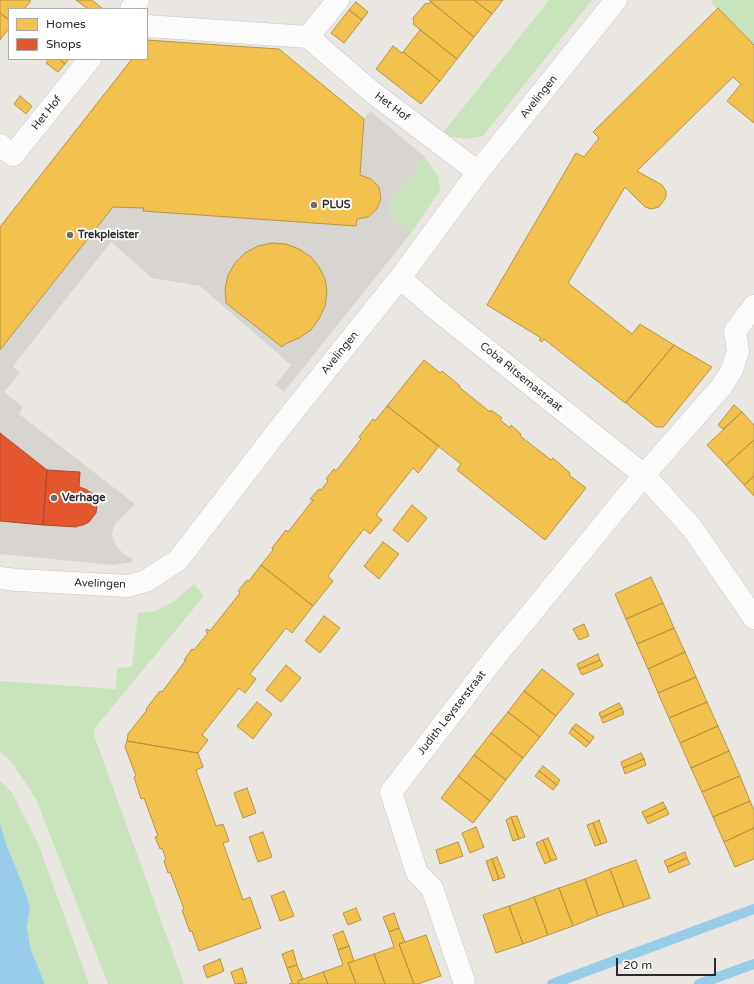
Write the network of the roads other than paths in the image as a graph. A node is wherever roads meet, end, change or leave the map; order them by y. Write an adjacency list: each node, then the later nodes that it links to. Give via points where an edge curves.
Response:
1 (138, 0): 4 (street)
2 (338, 0): 6 (street)
3 (616, 0): 9 (street, Avelingen)
4 (132, 8)
5 (148, 26): 6 (street)
6 (308, 38): 9 (street, Het Hof, via 372,92)
7 (89, 60): 8 (street, Het Hof, via 13,155)
8 (0, 145)
9 (478, 172): 10 (street, Avelingen)
10 (400, 278): 12 (street, Coba Ritsemastraat); 13 (street, Avelingen, via 178,560 146,581 128,586)
11 (754, 306): 12 (street, via 735,331 738,351 732,370 722,386)
12 (644, 475): 14 (street, Coba Ritsemastraat, via 692,528); 15 (street, Judith Leysterstraat, via 499,652 391,792 416,873 432,888)
13 (0, 578)
14 (754, 618)
15 (464, 981)

